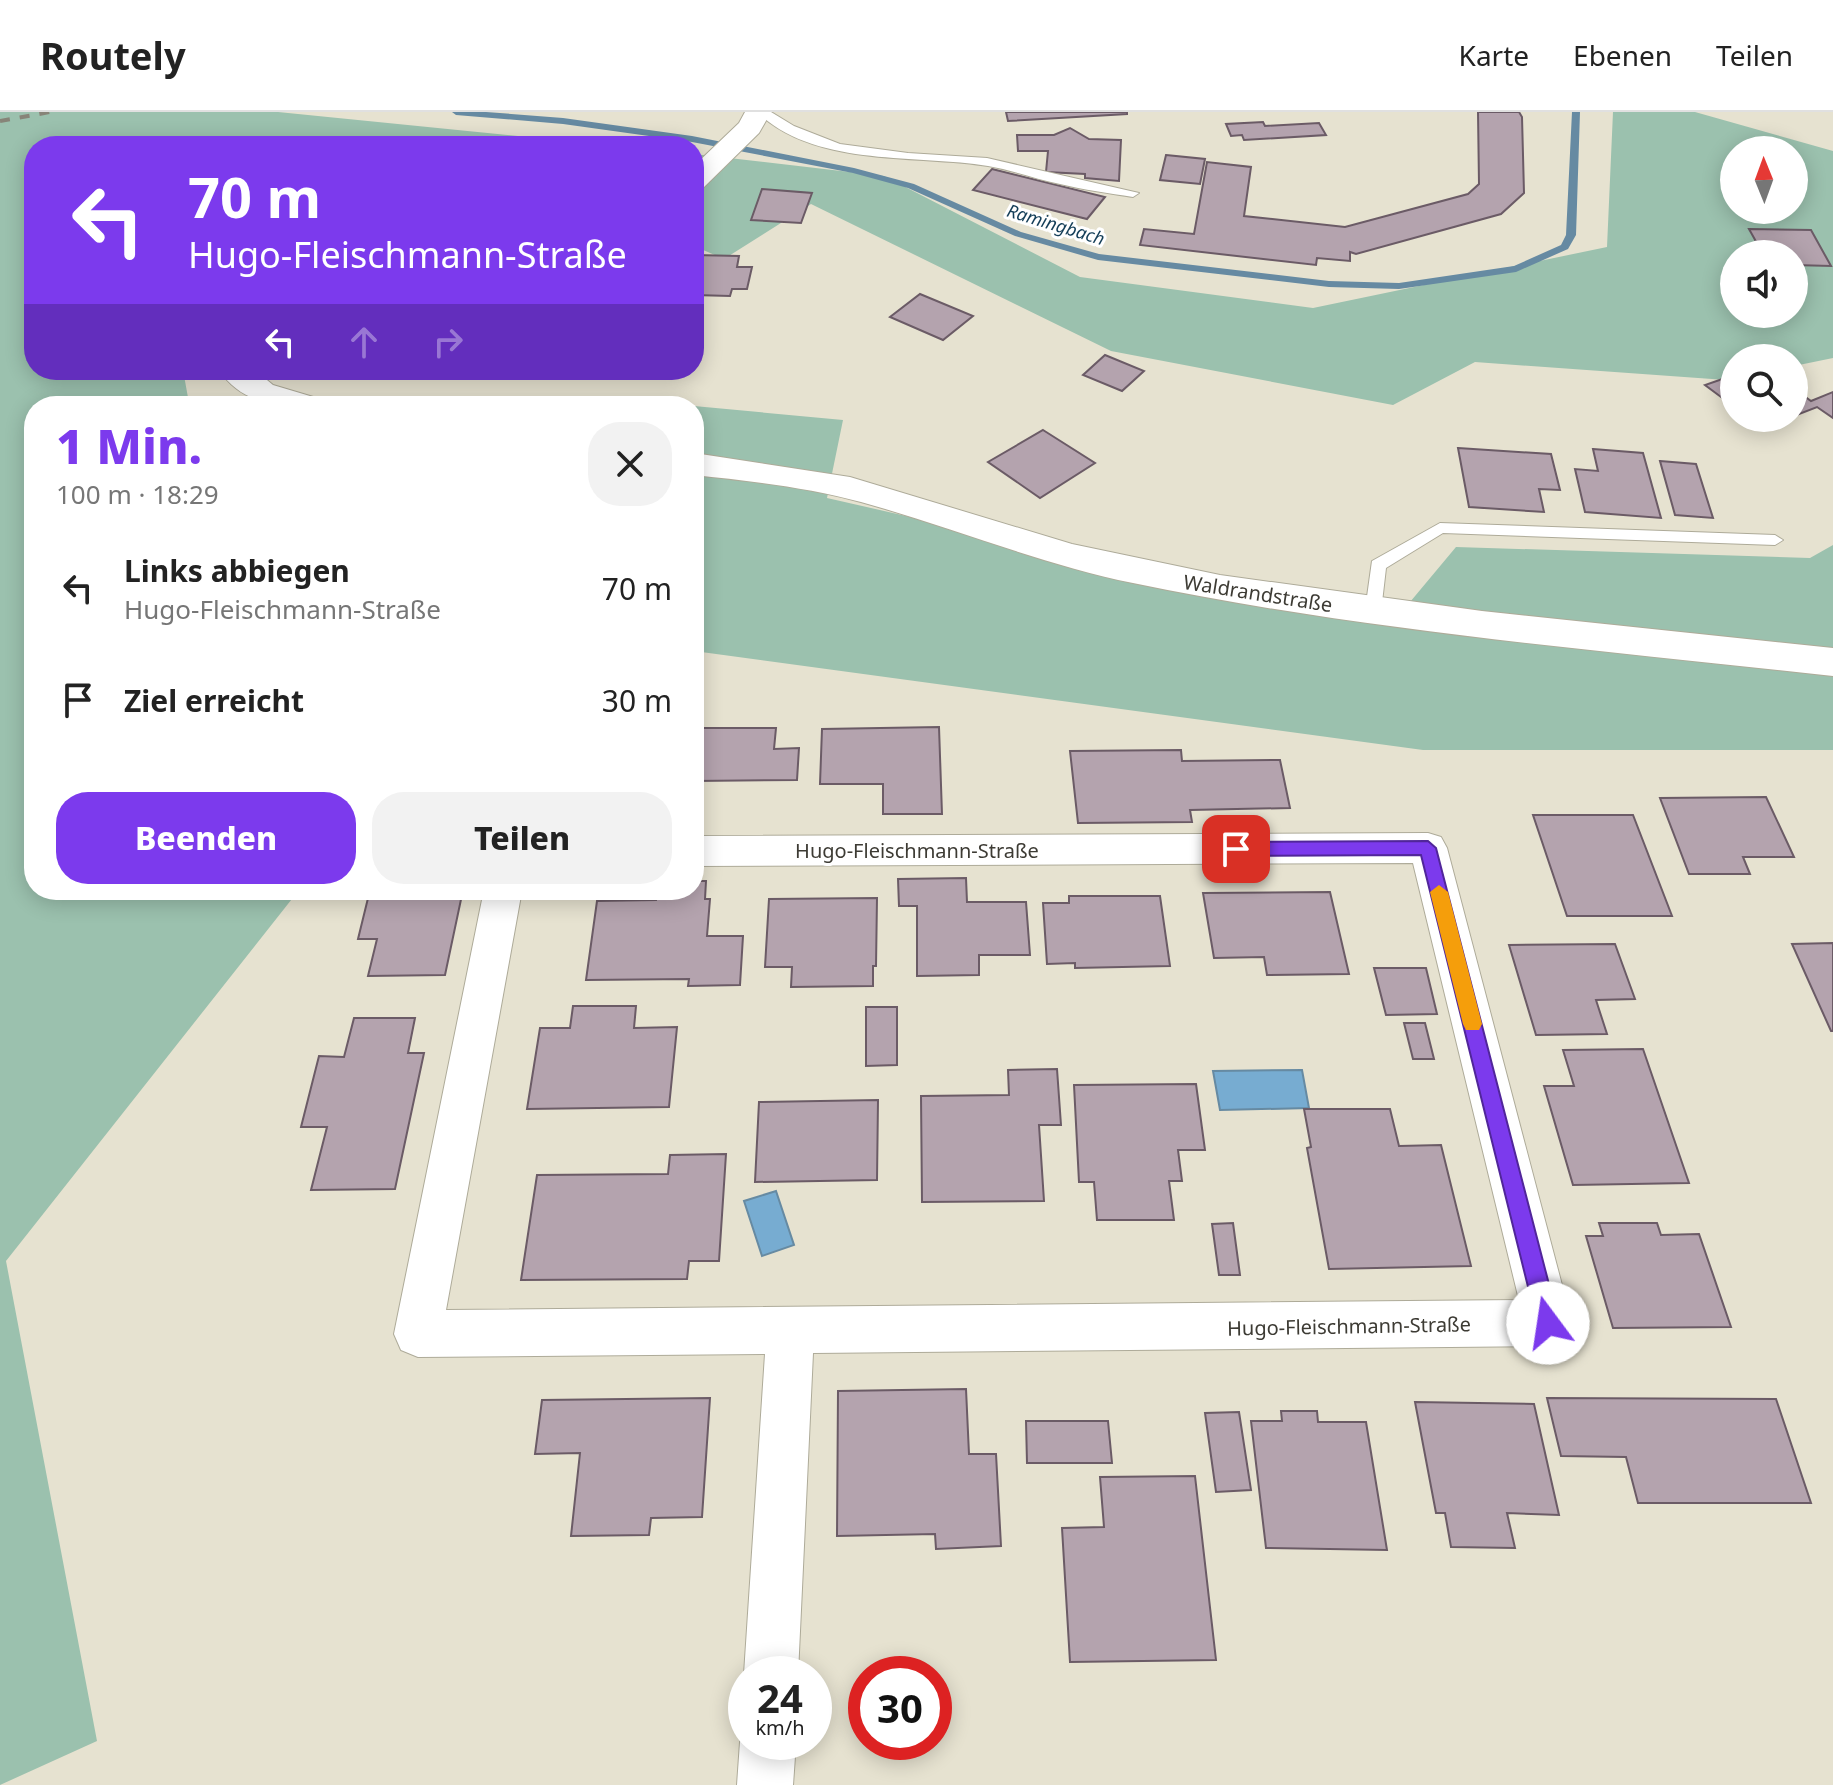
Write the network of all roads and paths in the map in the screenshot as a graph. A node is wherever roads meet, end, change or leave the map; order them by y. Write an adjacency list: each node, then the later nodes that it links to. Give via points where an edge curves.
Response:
1 (757, 117): 2 (street); 3 (lane, via 838,147 987,162)
2 (704, 171)
3 (1133, 193)
4 (247, 380): 5 (street)
5 (275, 396)
6 (704, 465): 8 (street, Waldrandstraße, via 794,476 869,494 1116,567)
7 (1775, 540): 8 (lane, via 1440,528 1378,565)
8 (1373, 611): 9 (street, Waldrandstraße)
9 (1833, 662)
10 (704, 851): 12 (street, Hugo-Fleischmann-Straße, via 1428,848 1548,1323)
11 (501, 900): 12 (street, Hugo-Fleischmann-Straße, via 418,1334)
12 (790, 1332): 13 (street)
13 (772, 1656)
14 (767, 1760): 15 (street)
15 (765, 1785)

